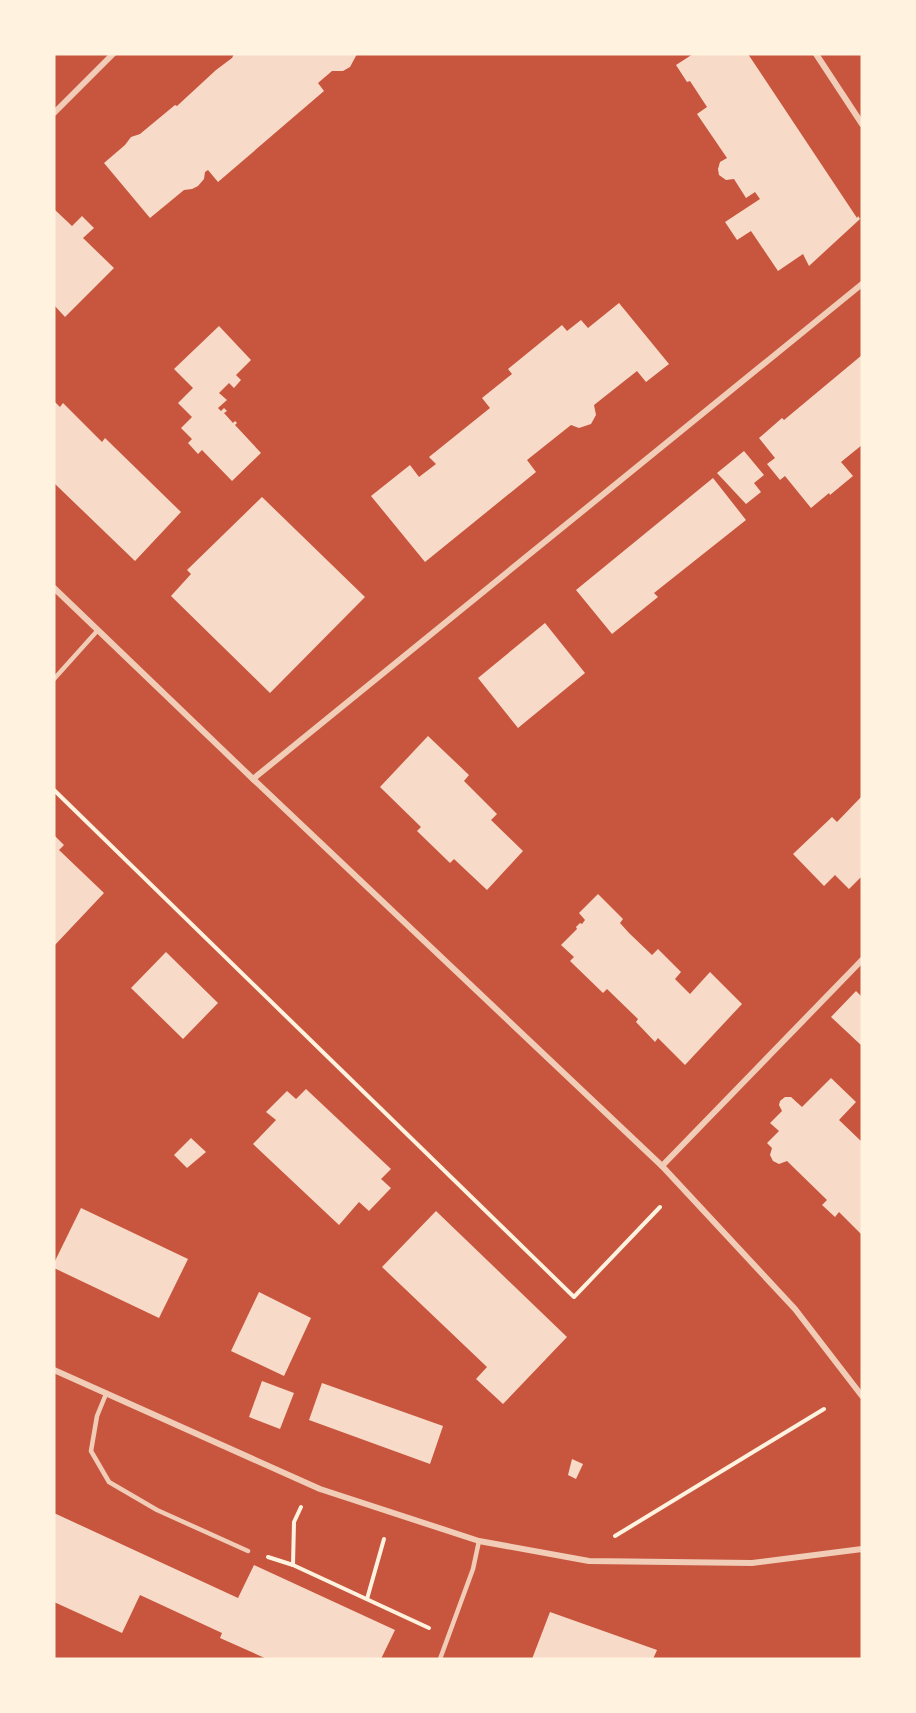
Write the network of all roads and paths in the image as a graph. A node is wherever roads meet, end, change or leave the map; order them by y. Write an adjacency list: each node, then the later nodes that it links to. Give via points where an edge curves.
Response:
1 (113, 54): 3 (street)
2 (816, 54): 4 (street)
3 (54, 113)
4 (862, 124)
5 (862, 284): 9 (street)
6 (54, 588): 7 (street)
7 (98, 630): 8 (lane); 9 (street)
8 (54, 679)
9 (253, 779): 12 (street)
10 (54, 790): 13 (path, via 574,1297)
11 (862, 960): 12 (street)
12 (662, 1166): 16 (street, via 795,1309)
13 (660, 1207)
14 (54, 1370): 15 (street)
15 (106, 1394): 21 (street, via 320,1489); 23 (lane, via 97,1416 91,1451 110,1482 157,1510)
16 (862, 1396)
17 (824, 1409): 19 (path)
18 (301, 1507): 24 (path, via 294,1522)
19 (615, 1536)
20 (384, 1539): 25 (path)
21 (479, 1541): 22 (street, via 589,1561 752,1563); 26 (lane)
22 (862, 1549)
23 (248, 1551): 24 (path)
24 (293, 1565): 25 (path)
25 (367, 1599): 26 (path)
26 (449, 1637): 27 (lane)
27 (440, 1659)

